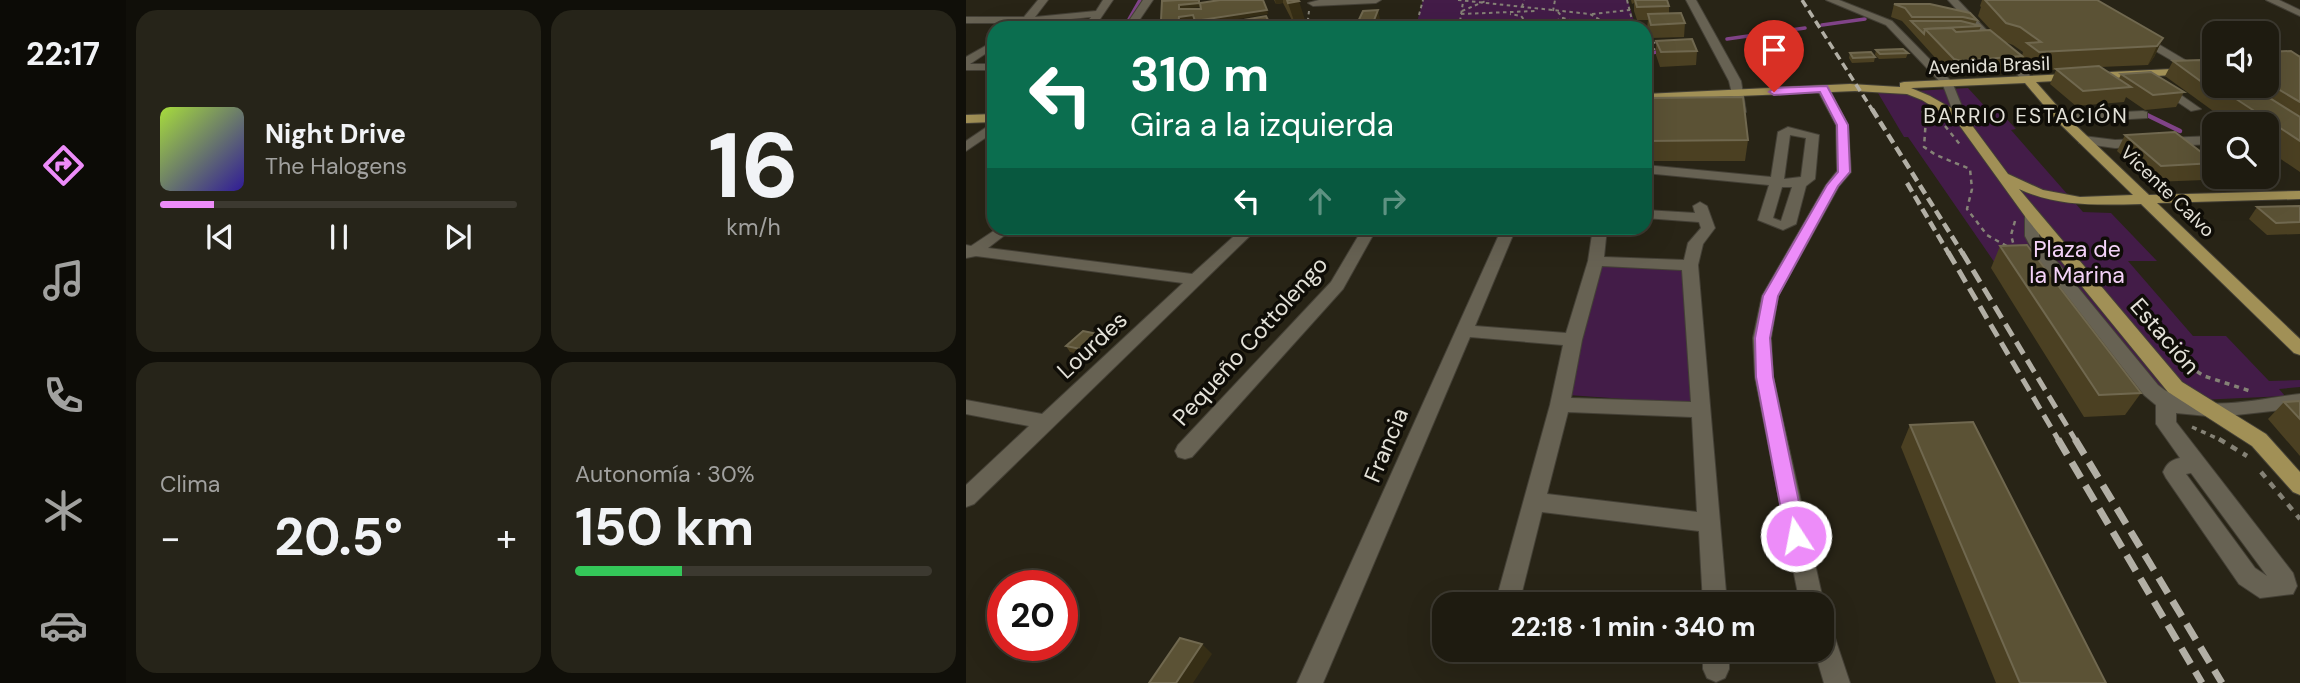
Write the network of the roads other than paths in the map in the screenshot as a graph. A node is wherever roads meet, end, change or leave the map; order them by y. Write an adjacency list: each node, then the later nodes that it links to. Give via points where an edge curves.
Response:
1 (1035, 0): 17 (street)
2 (1043, 0): 19 (street)
3 (1108, 0): 14 (street)
4 (1376, 0): 15 (street)
5 (1691, 0): 40 (street)
6 (1863, 0): 10 (street)
7 (1953, 0): 35 (street, Vicente Calvo)
8 (2271, 0): 13 (street)
9 (2290, 0): 12 (street)
10 (1832, 1): 36 (street, via 1889,23)
11 (1147, 2): 22 (street); 23 (street, via 1150,5)
12 (2300, 5)
13 (2300, 13)
14 (1098, 14): 20 (street); 21 (street)
15 (1321, 15): 24 (street)
16 (966, 20): 17 (street)
17 (1006, 20): 18 (street)
18 (1009, 21)
19 (1027, 21)
20 (1054, 21)
21 (1094, 21)
22 (1133, 21)
23 (1142, 21)
24 (1384, 21)
25 (2129, 31): 31 (street)
26 (987, 45): 27 (street)
27 (966, 46)
28 (987, 49): 29 (street)
29 (966, 65): 30 (street)
30 (987, 65)
31 (2196, 71): 32 (main road, Avenida Brasil); 33 (main road, Avenida Brasil); 34 (street)
32 (2202, 71)
33 (2144, 75): 35 (main road, Avenida Brasil); 43 (street)
34 (2202, 75)
35 (2029, 80): 36 (main road, Avenida Brasil); 49 (main road, Vicente Calvo)
36 (1948, 84): 37 (main road, Avenida Brasil); 48 (street)
37 (1850, 87): 38 (main road); 48 (main road, Estación, via 1890,89 1926,98)
38 (1823, 89): 40 (main road); 91 (street, via 1842,125 1844,172 1770,296 1762,338 1764,377)
39 (1652, 92): 41 (main road)
40 (1738, 93): 41 (main road); 44 (street, via 1742,110)
41 (1700, 95): 42 (main road)
42 (1652, 97)
43 (2195, 109)
44 (1732, 114)
45 (966, 118): 46 (main road)
46 (987, 118)
47 (2090, 118): 49 (street)
48 (1961, 120): 57 (main road, Estación)
49 (2062, 120): 51 (main road, Vicente Calvo)
50 (987, 131): 54 (street)
51 (2083, 139): 53 (street); 55 (main road, Vicente Calvo)
52 (2202, 140): 53 (street)
53 (2115, 144): 55 (street)
54 (966, 146)
55 (2095, 151): 61 (main road, Vicente Calvo)
56 (1652, 170): 58 (street)
57 (1999, 174): 61 (main road, via 2059,198); 63 (main road, Estación)
58 (1777, 182): 59 (street); 59 (street, via 1765,220 1783,226 1791,221); 59 (street, via 1784,132 1788,131 1813,135 1808,179)
59 (1800, 184)
60 (2300, 195): 61 (main road)
61 (2148, 201): 75 (main road, Vicente Calvo)
62 (1652, 214): 71 (street, via 1702,212 1708,228 1696,243)
63 (2032, 216): 77 (street, via 2032,236 2042,253 2151,390); 80 (main road, Estación, via 2175,387)
64 (996, 235): 69 (street)
65 (1243, 235): 72 (street, Lourdes)
66 (1366, 235): 83 (street, Pequeño Cottolengo, via 1337,285)
67 (1506, 235): 73 (street, Francia)
68 (1599, 235): 70 (street)
69 (968, 252): 72 (street)
70 (1597, 261): 71 (street); 74 (street)
71 (1690, 265): 81 (street)
72 (1196, 279): 82 (street, Lourdes)
73 (1463, 331): 74 (street); 93 (street, Francia)
74 (1573, 340): 78 (street)
75 (2300, 349)
76 (2300, 401): 80 (street)
77 (2166, 402): 80 (street, via 2185,409); 84 (street, via 2166,424)
78 (1560, 405): 81 (street); 87 (street)
79 (966, 407): 82 (street)
80 (2212, 409): 85 (main road, Estación, via 2259,440)
81 (1700, 410): 88 (street)
82 (1046, 422): 86 (street, Lourdes)
83 (1185, 450)
84 (2193, 464): 84 (street, via 2173,472 2247,576 2260,587 2285,586)
85 (2300, 486)
86 (966, 498)
87 (1535, 502): 88 (street); 89 (street)
88 (1709, 523): 90 (street)
89 (1510, 592)
90 (1714, 592)
91 (1809, 592)
92 (1830, 662): 94 (street)
93 (1310, 683)
94 (1837, 683)

